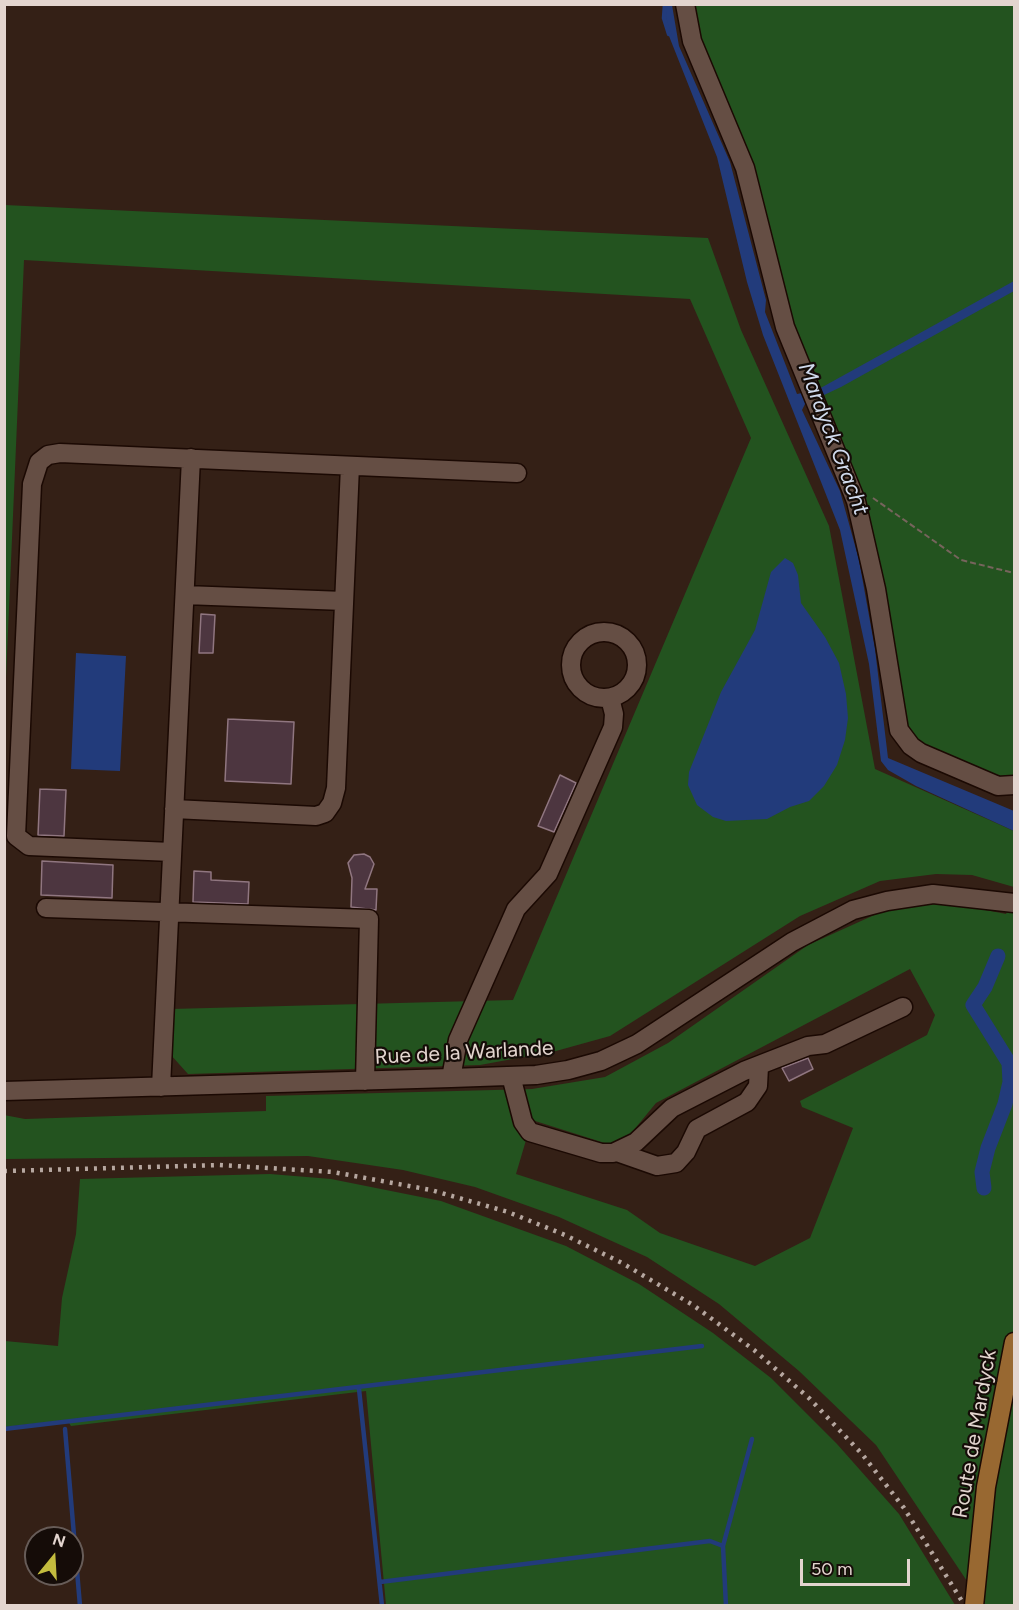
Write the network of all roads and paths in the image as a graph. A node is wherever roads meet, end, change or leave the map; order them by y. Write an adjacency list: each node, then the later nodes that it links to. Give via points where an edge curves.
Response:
1 (686, 4): 10 (street, via 692,41 741,158 777,300 812,396 845,469 863,525 899,730 910,746 921,753 998,786)
2 (191, 458): 3 (street); 7 (street); 12 (street, via 60,453 44,458 35,469 15,830 18,840 29,846)
3 (350, 466): 4 (street); 8 (street)
4 (517, 473)
5 (871, 496): 6 (path, via 962,560)
6 (1014, 573)
7 (185, 595): 8 (street); 11 (street)
8 (344, 601): 11 (street, via 336,788 329,809 316,816)
9 (609, 698): 19 (street, via 614,724 548,874 516,909 458,1040)
10 (1014, 785)
11 (174, 809): 12 (street)
12 (172, 852): 15 (street)
13 (1014, 905): 18 (street, Rue de la Warlande, via 933,894 853,910 792,942 624,1051 567,1070)
14 (46, 908): 15 (street)
15 (169, 913): 20 (street, via 369,919); 21 (street)
16 (903, 1007): 17 (street, via 825,1044 808,1046)
17 (759, 1067): 23 (street, via 672,1108 636,1142); 23 (street, via 758,1086 747,1102 697,1129 687,1152 676,1163 657,1166)
18 (511, 1076): 19 (street, Rue de la Warlande); 23 (street, via 523,1122 530,1132 602,1153)
19 (451, 1078): 20 (street, Rue de la Warlande)
20 (364, 1081): 21 (street, Rue de la Warlande)
21 (161, 1087): 22 (street, Rue de la Warlande)
22 (4, 1091)
23 (617, 1152)
24 (1014, 1342): 25 (main road, Route de Mardyck, via 986,1487)
25 (974, 1605)

